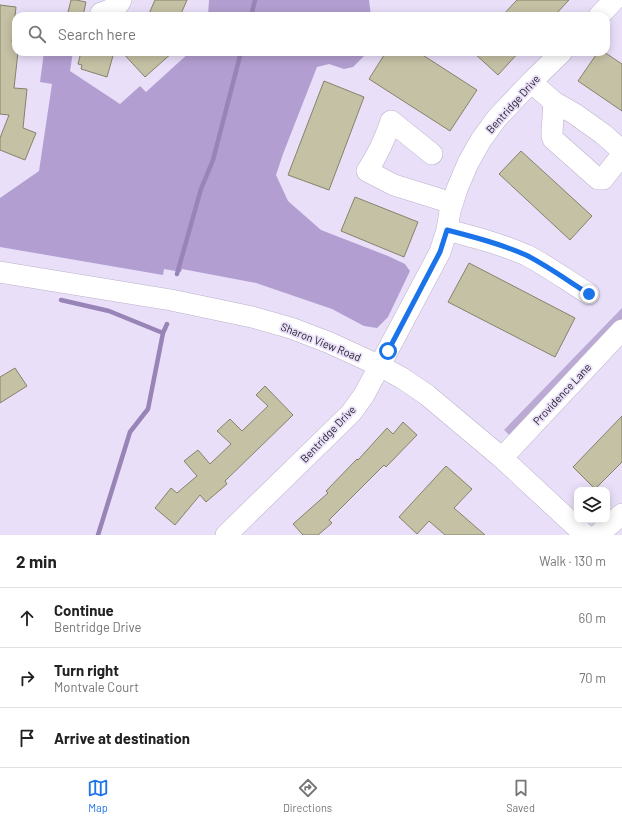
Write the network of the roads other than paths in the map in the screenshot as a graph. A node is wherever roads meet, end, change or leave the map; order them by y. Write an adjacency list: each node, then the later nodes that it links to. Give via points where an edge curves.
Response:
1 (122, 0): 3 (street, via 114,9)
2 (614, 0): 4 (street)
3 (104, 12)
4 (603, 12)
5 (558, 56): 6 (street, Bentridge Drive)
6 (531, 82): 7 (street); 9 (street, Bentridge Drive, via 481,140 468,163)
7 (554, 102)
8 (432, 154): 9 (street, via 391,121 375,160 367,172 394,184)
9 (452, 203): 10 (street, Bentridge Drive)
10 (447, 230): 12 (street, via 498,244 526,255); 14 (street, Bentridge Drive, via 440,252)
11 (0, 272): 14 (street, Sharon View Road, via 171,300 252,317 291,328)
12 (589, 294)
13 (622, 330): 15 (street, Providence Lane)
14 (380, 366): 15 (street, Sharon View Road, via 427,395); 17 (street, Bentridge Drive, via 351,413)
15 (502, 458): 18 (street, Sharon View Road)
16 (622, 514): 19 (street)
17 (226, 535)
18 (585, 535)
19 (598, 535)

